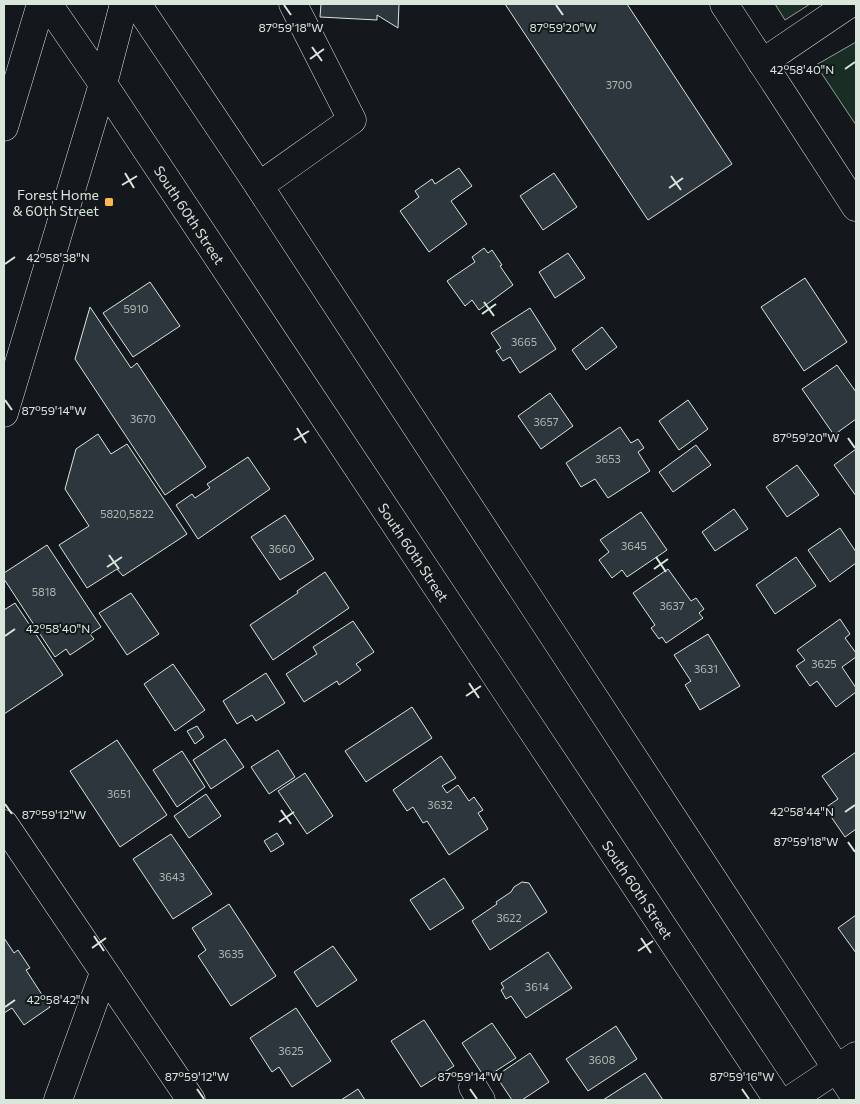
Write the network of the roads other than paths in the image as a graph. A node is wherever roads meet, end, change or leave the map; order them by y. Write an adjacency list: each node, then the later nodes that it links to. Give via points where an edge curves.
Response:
1 (41, 4): 10 (main road)
2 (48, 4): 9 (main road, South 60th Street)
3 (124, 4): 9 (main road)
4 (138, 4): 11 (main road)
5 (293, 4): 11 (main road, via 352,120)
6 (724, 4): 8 (main road)
7 (849, 4): 8 (main road)
8 (762, 63): 12 (main road)
9 (103, 84): 13 (main road); 20 (main road, South 60th Street)
10 (4, 127)
11 (259, 186): 16 (main road)
12 (856, 207)
13 (4, 413)
14 (4, 824): 15 (main road)
15 (104, 973): 18 (main road); 19 (main road)
16 (846, 1063): 17 (main road); 21 (main road)
17 (856, 1098)
18 (58, 1100)
19 (190, 1100)
20 (778, 1100)
21 (790, 1100)

